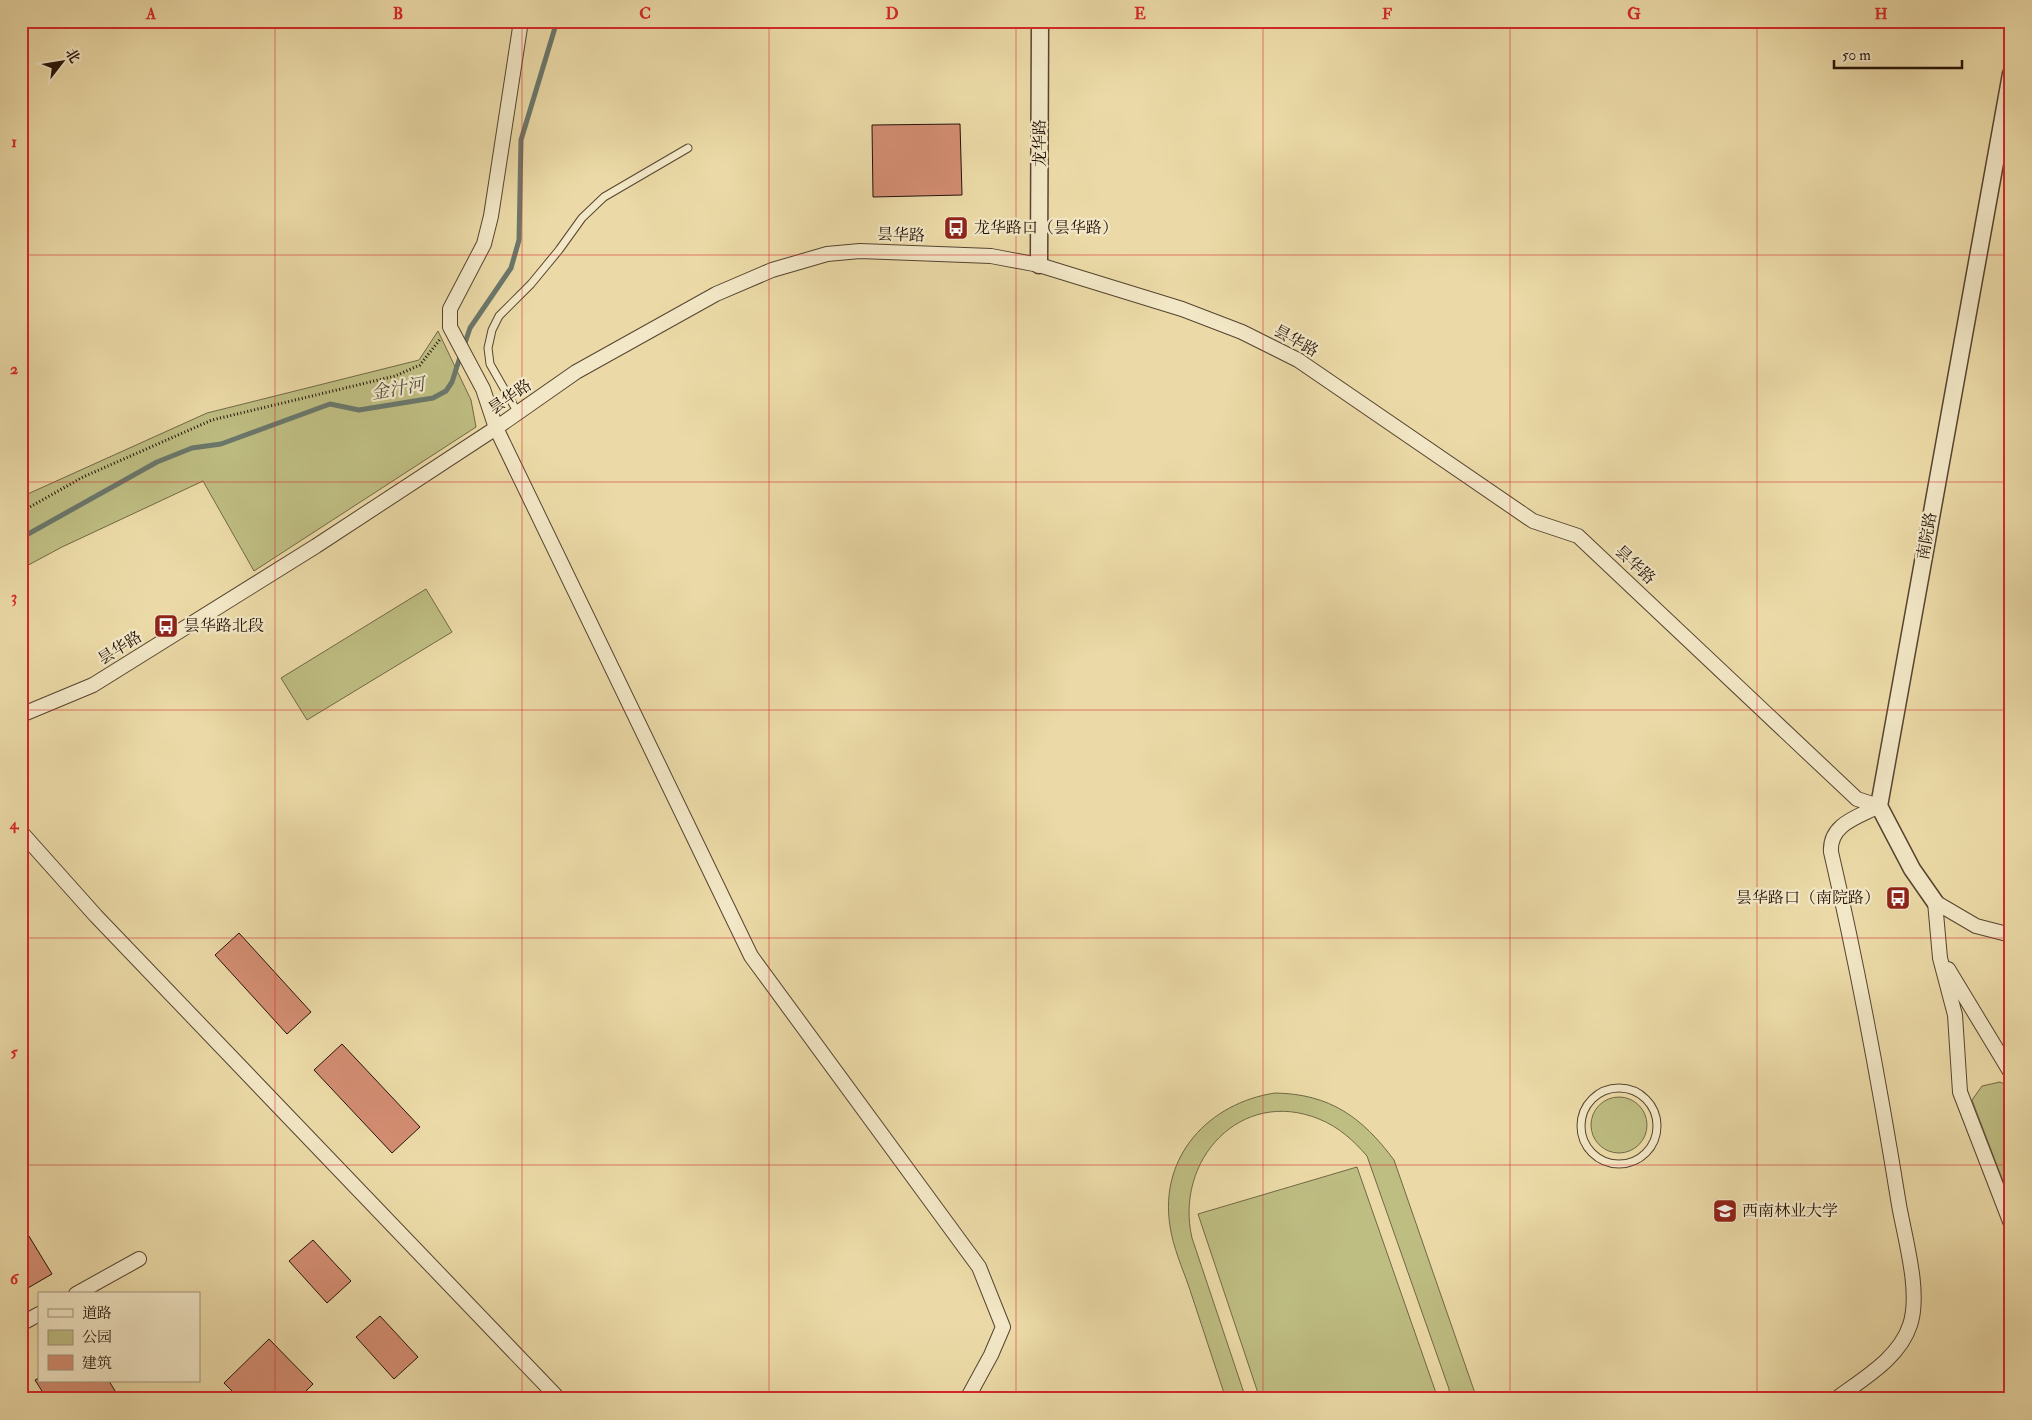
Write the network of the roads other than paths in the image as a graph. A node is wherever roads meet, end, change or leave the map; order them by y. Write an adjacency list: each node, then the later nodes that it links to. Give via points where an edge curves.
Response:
1 (521, 21): 7 (street, via 491,216 484,244 450,309 450,327 483,390)
2 (1040, 21): 5 (street, 龙华路)
3 (2011, 74): 9 (street, 南院路)
4 (688, 148): 6 (lane, via 604,197 582,218 531,284 499,316 490,339 490,364)
5 (1039, 265): 6 (street, 昙华路, via 990,256 860,251 818,256 772,270 716,294 576,372); 9 (street, 昙华路, via 1182,309 1250,336 1298,360 1533,521 1578,536 1856,800)
6 (518, 413): 7 (street, 昙华路)
7 (496, 428): 8 (street, 昙华路, via 316,546 93,685); 22 (street, via 752,956 979,1267 1003,1326)
8 (21, 716)
9 (1879, 806): 11 (street, via 1912,868); 23 (street, via 1838,828 1830,843 1888,1133 1912,1283 1913,1309 1910,1326 1892,1354)
10 (21, 832): 21 (street, via 96,916)
11 (1935, 902): 12 (street, via 1976,926); 13 (street)
12 (2011, 935)
13 (1940, 958): 14 (street); 16 (street, via 1955,1015 1960,1092)
14 (2011, 1073)
15 (1598, 1094): 15 (lane, via 1582,1119 1588,1147 1602,1160 1612,1163 1640,1158 1656,1134 1651,1105 1636,1092 1626,1089)
16 (2011, 1224)
17 (139, 1259): 18 (street)
18 (80, 1292)
19 (38, 1315): 20 (street)
20 (21, 1324)
21 (559, 1399)
22 (967, 1399)
23 (1836, 1399)

